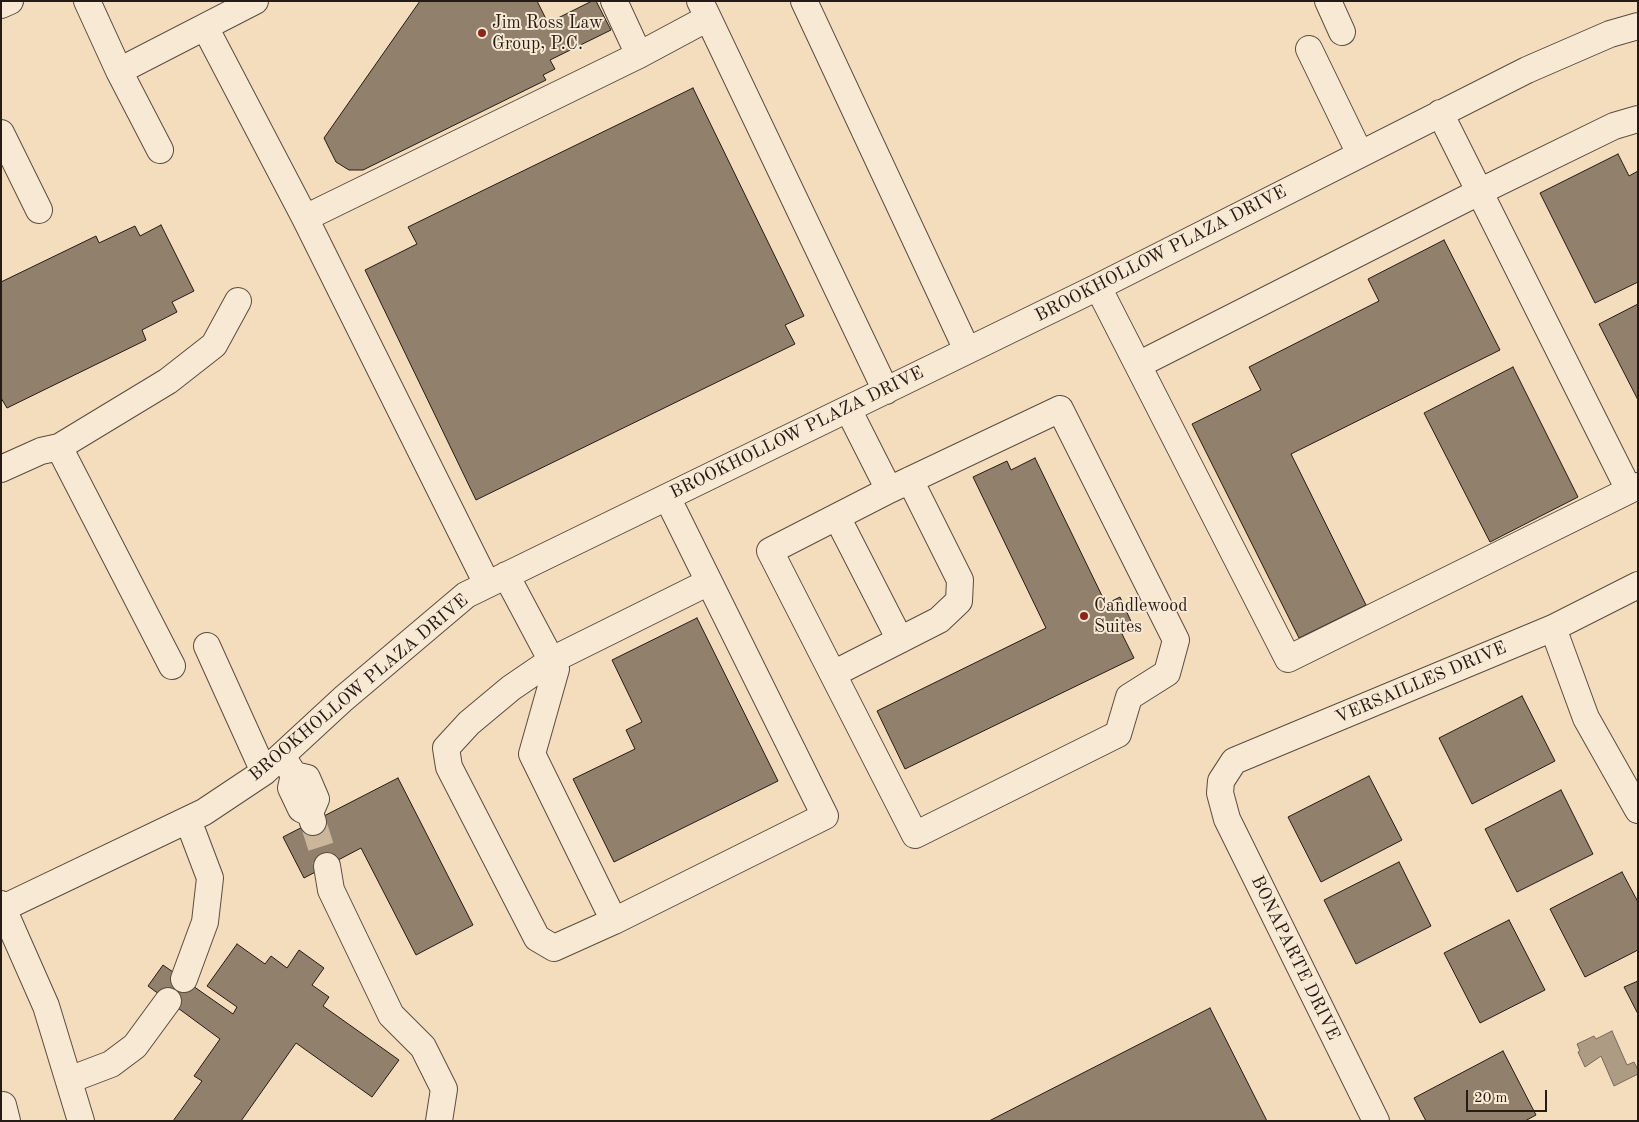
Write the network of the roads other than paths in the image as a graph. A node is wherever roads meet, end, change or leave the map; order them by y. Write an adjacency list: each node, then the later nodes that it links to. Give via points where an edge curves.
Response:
1 (10, 1): 7 (street)
2 (87, 1): 14 (street)
3 (255, 1): 10 (street)
4 (614, 1): 13 (street)
5 (804, 1): 25 (street)
6 (1328, 1): 11 (street)
7 (1, 5)
8 (704, 9): 13 (street); 27 (street)
9 (1638, 26): 15 (street, BROOKHOLLOW PLAZA DRIVE, via 1610,34 1527,70)
10 (205, 27): 14 (street); 22 (street)
11 (1342, 32)
12 (1309, 49): 19 (street)
13 (639, 55): 22 (street)
14 (119, 71): 18 (street)
15 (1440, 114): 19 (street, BROOKHOLLOW PLAZA DRIVE); 20 (street)
16 (1638, 119): 20 (street, via 1614,126)
17 (1, 133): 21 (street)
18 (160, 150)
19 (1360, 154): 23 (street, BROOKHOLLOW PLAZA DRIVE)
20 (1479, 192): 26 (street); 32 (street)
21 (39, 210)
22 (305, 218): 35 (street)
23 (1098, 288): 25 (street, BROOKHOLLOW PLAZA DRIVE); 26 (street)
24 (238, 301): 29 (street, via 214,345 168,381)
25 (967, 350): 27 (street, BROOKHOLLOW PLAZA DRIVE)
26 (1138, 365): 32 (street, via 1288,659)
27 (886, 390): 28 (street, BROOKHOLLOW PLAZA DRIVE)
28 (848, 409): 31 (street); 33 (street, BROOKHOLLOW PLAZA DRIVE)
29 (60, 447): 30 (street, via 41,451); 42 (street)
30 (1, 469)
31 (900, 485): 34 (street); 39 (street, via 960,580 959,602 939,620); 43 (street, via 1060,409 1176,640 1167,673 1129,697 1118,734 915,835)
32 (1633, 488)
33 (667, 497): 35 (street, BROOKHOLLOW PLAZA DRIVE); 36 (street)
34 (837, 517): 39 (street); 43 (street, via 770,551)
35 (496, 580): 41 (street); 44 (street, BROOKHOLLOW PLAZA DRIVE, via 466,594)
36 (709, 582): 41 (street); 51 (street, via 825,816)
37 (1638, 585): 38 (street, VERSAILLES DRIVE)
38 (1553, 628): 45 (street, VERSAILLES DRIVE, via 1234,762 1221,781); 46 (street, via 1586,718)
39 (900, 640): 43 (street)
40 (207, 646): 44 (street)
41 (552, 660): 51 (street, via 556,669 532,754); 51 (street, via 469,723 446,748 450,767 537,938 554,948)
42 (172, 666)
43 (833, 674)
44 (280, 767): 47 (street, via 301,809); 48 (street, BROOKHOLLOW PLAZA DRIVE)
45 (1220, 793): 59 (street, BONAPARTE DRIVE, via 1227,819)
46 (1638, 810)
47 (311, 818)
48 (188, 820): 50 (street, BROOKHOLLOW PLAZA DRIVE); 52 (street, via 210,878 205,922)
49 (327, 866): 58 (street, via 331,890 391,1015 423,1047 444,1089)
50 (2, 907): 54 (street, via 46,1006)
51 (614, 921)
52 (184, 979)
53 (168, 1001): 54 (street, via 135,1046 111,1064)
54 (69, 1080): 57 (street)
55 (1, 1106): 56 (street)
56 (7, 1121)
57 (81, 1121)
58 (439, 1121)
59 (1376, 1121)

